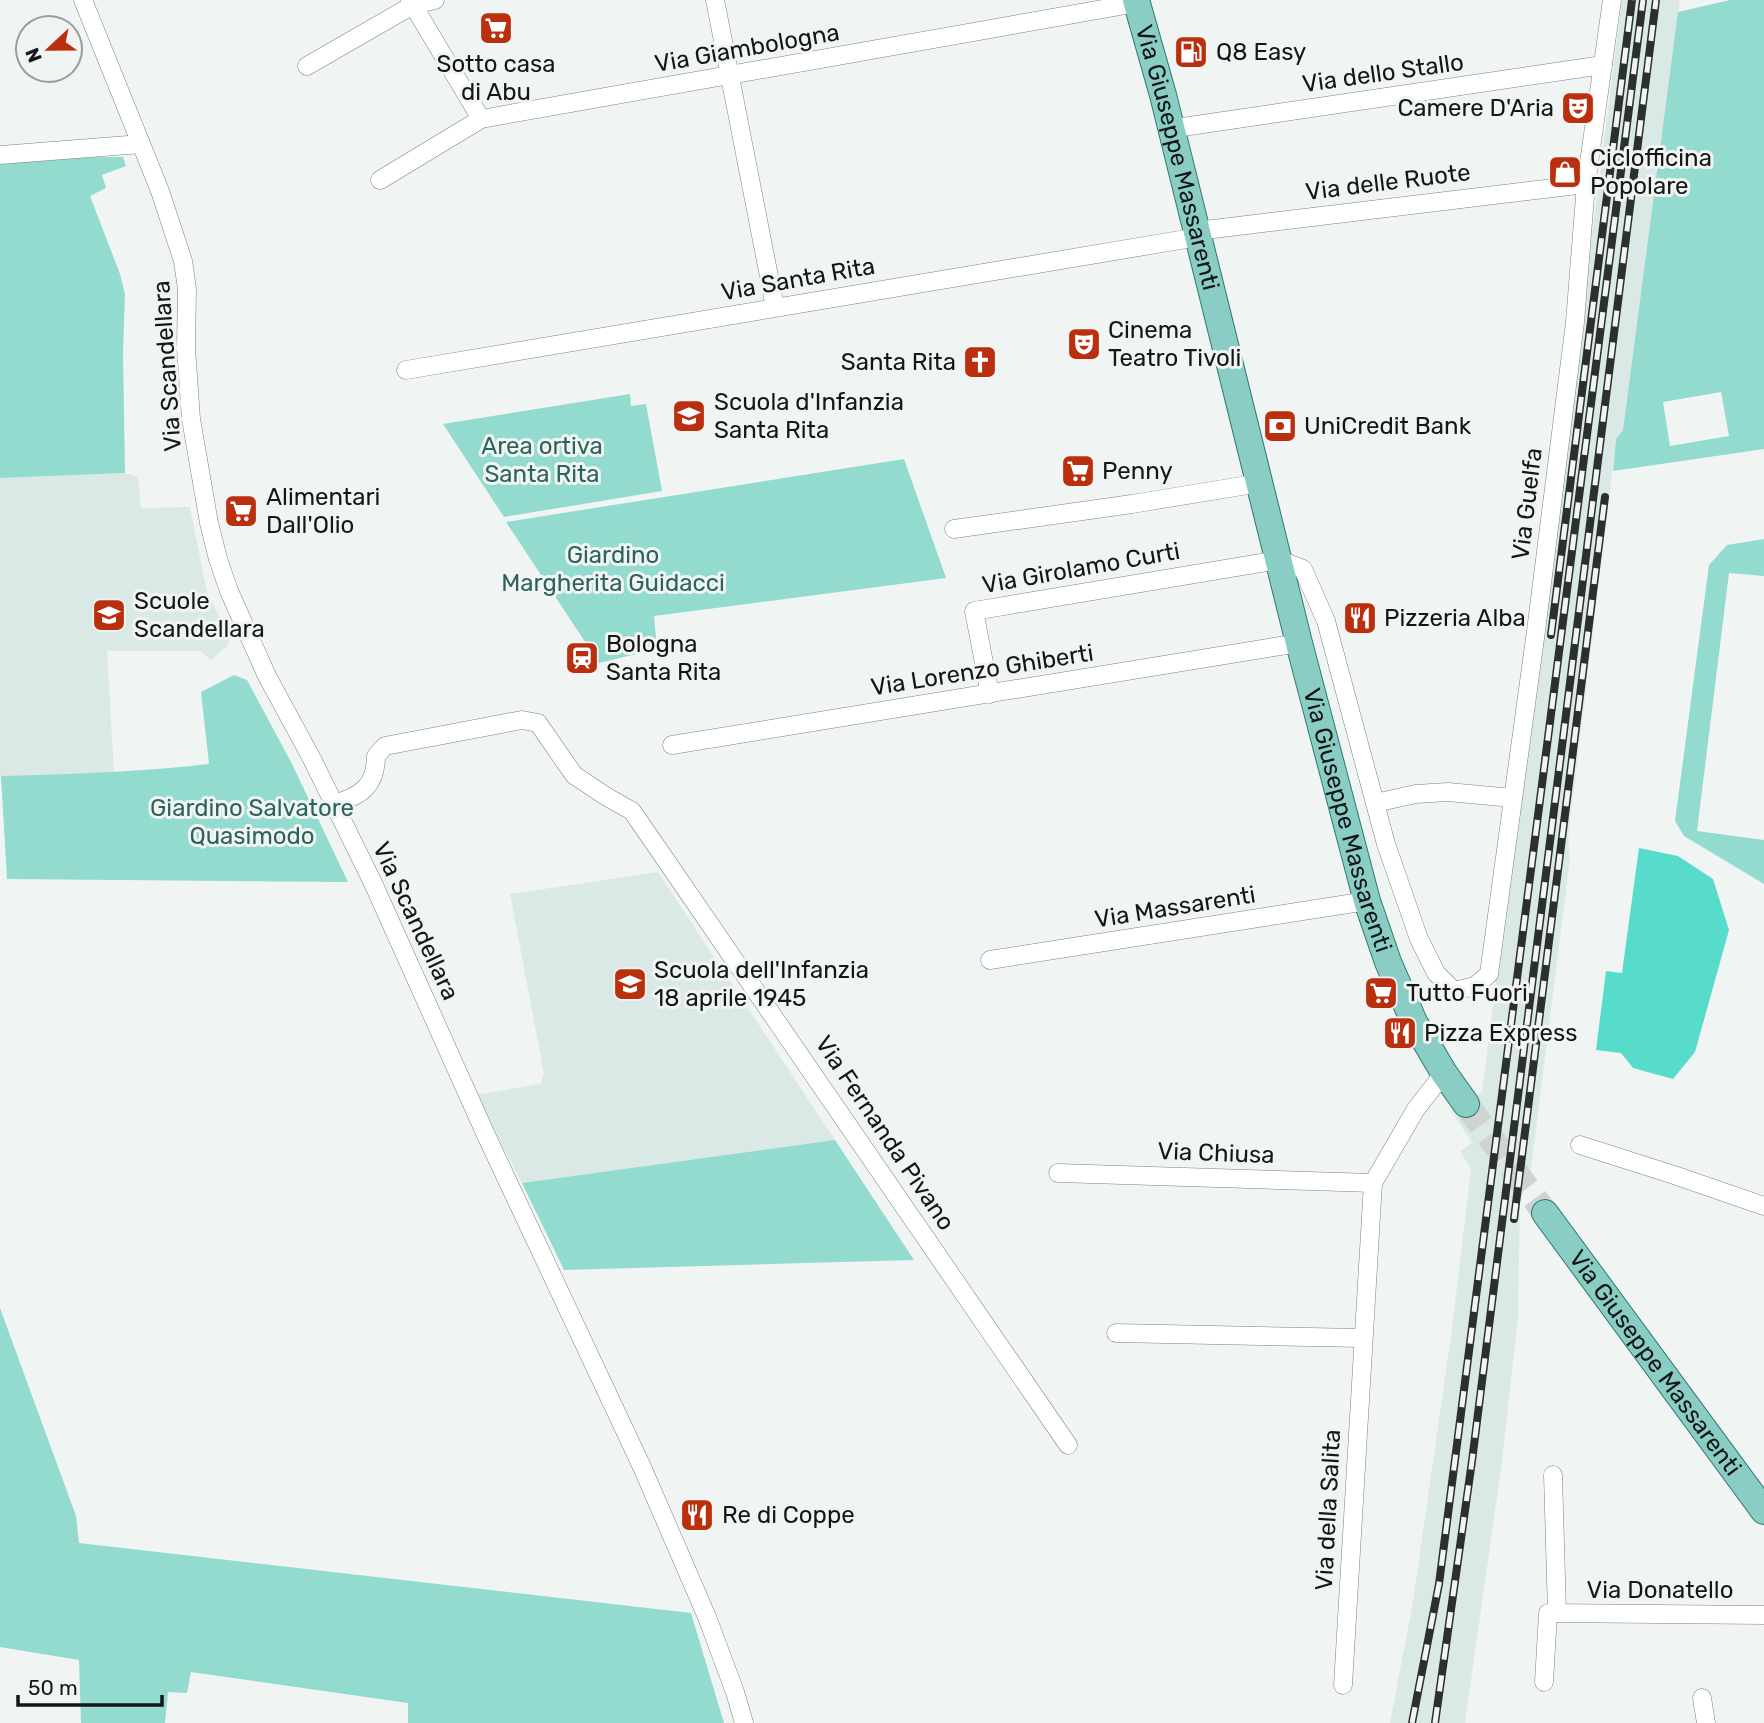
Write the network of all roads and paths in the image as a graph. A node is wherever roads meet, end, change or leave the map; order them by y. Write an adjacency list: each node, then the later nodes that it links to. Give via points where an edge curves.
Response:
1 (83, 0): 12 (street, Via Scandellara)
2 (435, 0): 6 (street)
3 (715, 0): 9 (street)
4 (1612, 0): 7 (street, Via Guelfa)
5 (1137, 1): 9 (street, Via Giambologna); 11 (main road, Via Giuseppe Massarenti)
6 (411, 2): 8 (street); 10 (street)
7 (1603, 65): 11 (street, Via dello Stallo); 15 (street, Via Guelfa)
8 (307, 66)
9 (730, 75): 10 (street, Via Giambologna); 17 (street)
10 (481, 119): 14 (street, Via Giambologna)
11 (1170, 129): 16 (main road, Via Giuseppe Massarenti)
12 (141, 144): 13 (street); 27 (street, Via Scandellara, via 183,261 191,419 218,559 244,628)
13 (0, 155)
14 (380, 180)
15 (1586, 184): 16 (street, Via delle Ruote); 25 (street, Via Guelfa, via 1575,323)
16 (1197, 234): 17 (street, Via Santa Rita); 19 (main road, Via Giuseppe Massarenti)
17 (775, 307): 18 (street, Via Santa Rita)
18 (406, 370)
19 (1260, 483): 20 (street); 21 (main road, Via Giuseppe Massarenti)
20 (954, 529)
21 (1279, 560): 22 (main road, Via Giuseppe Massarenti); 23 (street, Via Girolamo Curti, via 974,611); 26 (street, Via Giuseppe Massarenti, via 1303,569 1326,621)
22 (1299, 643): 23 (street, Via Lorenzo Ghiberti); 28 (main road, Via Giuseppe Massarenti)
23 (990, 694): 24 (street, Via Lorenzo Ghiberti)
24 (672, 745)
25 (1513, 798): 26 (street, via 1448,792); 30 (street, Via Guelfa, via 1489,974 1475,986)
26 (1375, 803): 30 (street, Via Giuseppe Massarenti, via 1419,939 1436,973)
27 (334, 804): 40 (street, Via Fernanda Pivano, via 354,798 366,788 376,772 376,756 385,746 522,720 538,723 574,775 632,811); 48 (street, Via Scandellara, via 659,1506 707,1617)
28 (1367, 901): 29 (street, Via Massarenti); 31 (main road, Via Giuseppe Massarenti, via 1414,1022)
29 (990, 960)
30 (1454, 991)
31 (1444, 1073): 32 (main road, Via Giuseppe Massarenti); 35 (street, Via della Salita, via 1416,1109)
32 (1466, 1104)
33 (1580, 1145): 36 (street)
34 (1058, 1173): 35 (street, Via Chiusa)
35 (1373, 1183): 39 (street, Via della Salita)
36 (1764, 1206)
37 (1545, 1213): 42 (main road, Via Giuseppe Massarenti)
38 (1116, 1333): 39 (street)
39 (1362, 1338): 46 (street, Via della Salita)
40 (1068, 1446)
41 (1553, 1475): 43 (street, Via Donatello)
42 (1764, 1511)
43 (1556, 1613): 44 (street, Via Donatello); 45 (street, Via Donatello, via 1548,1613)
44 (1764, 1615)
45 (1544, 1682)
46 (1343, 1685)
47 (1702, 1698): 49 (street)
48 (744, 1723)
49 (1706, 1723)

